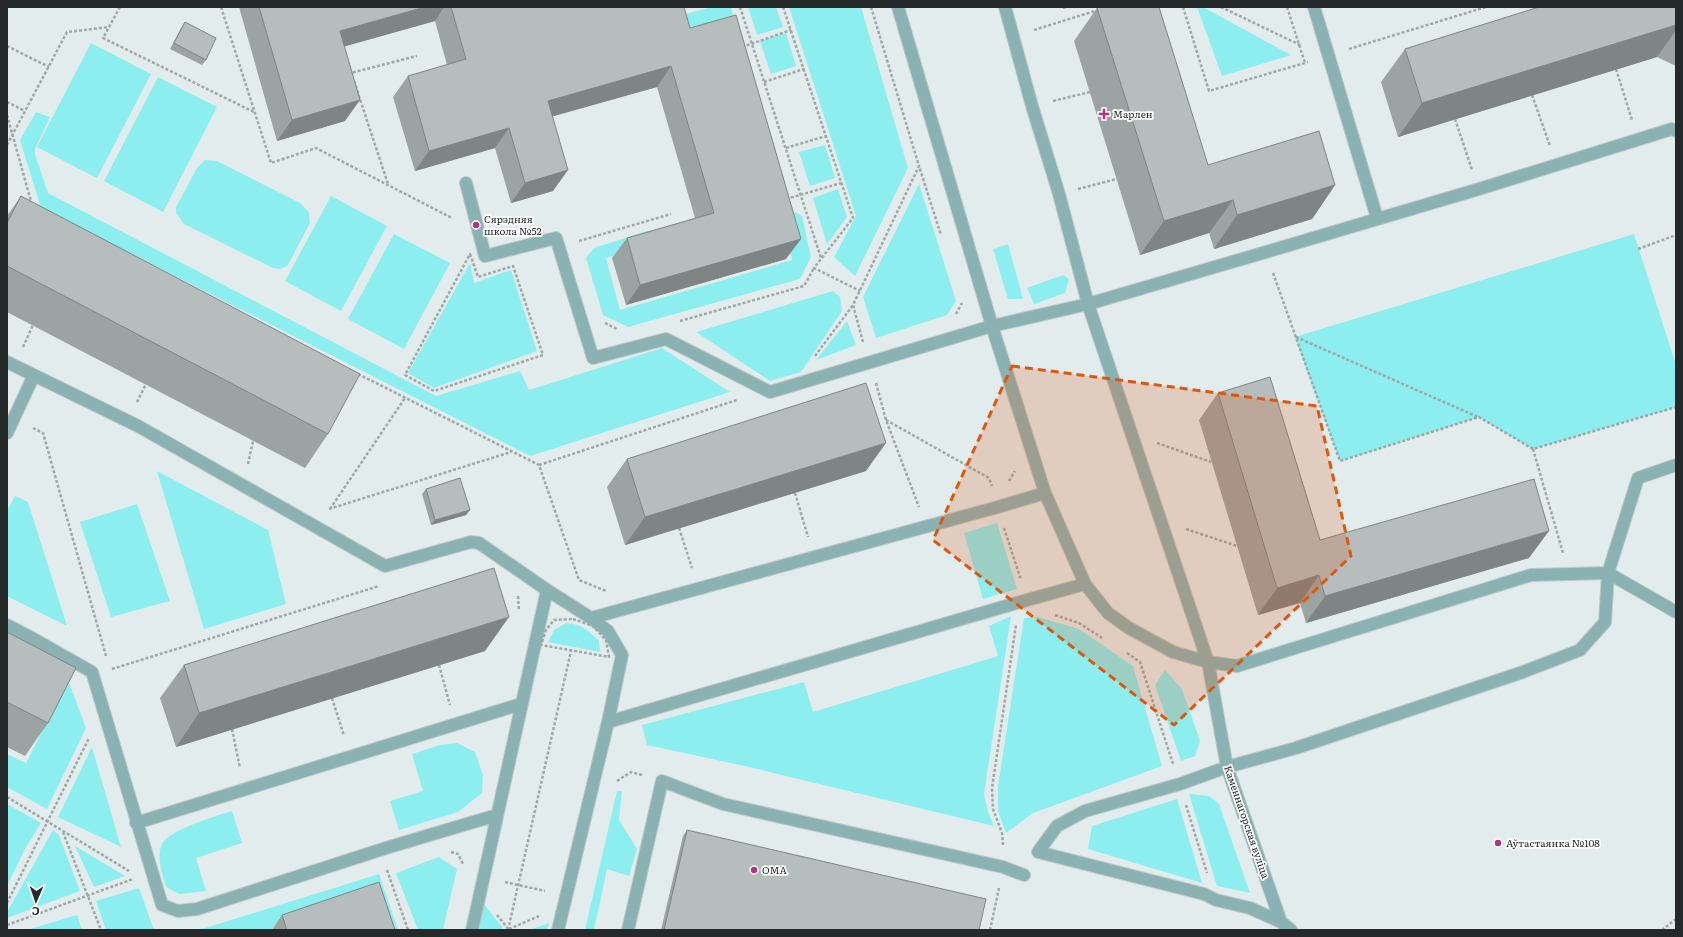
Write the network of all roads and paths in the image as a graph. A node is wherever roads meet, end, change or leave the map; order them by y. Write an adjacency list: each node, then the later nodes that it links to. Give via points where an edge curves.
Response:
1 (120, 7): 13 (path)
2 (221, 7): 32 (path)
3 (740, 7): 16 (path)
4 (783, 7): 14 (path)
5 (871, 7): 42 (path)
6 (898, 7): 72 (lane)
7 (1005, 7): 15 (lane, Каменнагорская вуліца)
8 (1183, 7): 26 (path)
9 (1221, 7): 17 (path)
10 (1287, 7): 17 (path)
11 (1314, 7): 53 (lane)
12 (1101, 9): 15 (path)
13 (109, 26): 22 (path, via 67,32); 32 (path, via 103,38)
14 (791, 30): 16 (path); 23 (path)
15 (1013, 37): 30 (lane, Каменнагорская вуліца)
16 (752, 43): 19 (path); 25 (path)
17 (1300, 45): 21 (path)
18 (7, 46): 22 (path)
19 (739, 48)
20 (417, 56): 46 (path, via 351,73)
21 (1305, 63)
22 (49, 67): 31 (path)
23 (804, 69): 25 (path); 37 (path)
24 (1616, 69): 38 (path)
25 (764, 82): 40 (path)
26 (1209, 91)
27 (1090, 92): 30 (path)
28 (1532, 95): 41 (path)
29 (7, 102): 31 (path)
30 (1032, 106): 49 (lane, Каменнагорская вуліца)
31 (25, 111): 36 (path)
32 (254, 112): 46 (path, via 271,163 316,148)
33 (7, 115): 36 (path)
34 (1455, 119): 47 (path)
35 (1676, 131): 38 (lane, via 1672,129)
36 (13, 133): 39 (path); 51 (path)
37 (826, 136): 40 (path); 45 (path)
38 (1638, 139): 41 (lane)
39 (7, 145)
40 (786, 148): 48 (path)
41 (1556, 164): 47 (lane)
42 (919, 166): 56 (path); 64 (path)
43 (1117, 179): 49 (path)
44 (466, 183): 78 (lane, via 485,256 556,238 592,358 666,339 770,392)
45 (841, 183): 48 (path); 62 (path, via 853,218)
46 (388, 185): 54 (path)
47 (1478, 189): 53 (lane)
48 (801, 194): 50 (path); 62 (path)
49 (1059, 194): 66 (lane, Каменнагорская вуліца)
50 (785, 199)
51 (33, 209)
52 (671, 214): 57 (path)
53 (1378, 218): 60 (lane)
54 (459, 221)
55 (1676, 235): 59 (path)
56 (942, 238)
57 (574, 242)
58 (468, 248): 61 (path)
59 (1638, 249)
60 (1266, 252): 66 (lane); 74 (path)
61 (470, 254): 61 (path, via 478,277 513,266 543,355 434,391 405,375)
62 (821, 258): 63 (path)
63 (814, 268): 64 (path); 70 (path, via 804,286)
64 (860, 291): 67 (path)
65 (960, 296): 68 (path, via 962,304)
66 (1088, 304): 72 (lane); 90 (lane, Каменнагорская вуліца)
67 (853, 305): 76 (path); 78 (path)
68 (955, 315)
69 (604, 322): 73 (path)
70 (675, 323)
71 (33, 325): 75 (path)
72 (992, 326): 78 (lane); 99 (lane)
73 (623, 332)
74 (1295, 337): 87 (path); 87 (path, via 1340,461)
75 (22, 349)
76 (811, 361)
77 (7, 362): 80 (lane)
78 (870, 362)
79 (356, 373): 83 (path)
80 (34, 375): 88 (lane); 104 (lane, via 138,426)
81 (869, 383): 100 (path, via 876,381 886,420)
82 (146, 384): 86 (path)
83 (405, 398): 92 (path); 101 (path)
84 (742, 398): 94 (path)
85 (1676, 407): 91 (path)
86 (134, 408)
87 (1479, 417): 91 (path)
88 (14, 419): 89 (lane); 124 (path, via 43,433)
89 (7, 433)
90 (1132, 435): 93 (path); 102 (lane, Каменнагорская вуліца)
91 (1533, 449): 108 (path)
92 (512, 452): 94 (path); 101 (path)
93 (1211, 462)
94 (539, 465): 114 (path, via 579,580)
95 (1676, 465): 107 (lane, via 1638,478)
96 (1016, 468): 97 (path)
97 (1005, 485)
98 (795, 493): 105 (path)
99 (1045, 493): 110 (lane); 118 (lane)
100 (919, 508)
101 (330, 510): 104 (path)
102 (1160, 520): 106 (path); 126 (lane, Каменнагорская вуліца)
103 (679, 528): 109 (path)
104 (333, 537): 113 (lane, via 385,566 471,542 479,543)
105 (810, 544)
106 (1237, 546)
107 (1608, 573): 108 (lane); 115 (lane); 136 (lane, via 1605,622 1580,650 1515,675 1311,743)
108 (1569, 574): 126 (lane, via 1532,575 1237,666)
109 (694, 575)
110 (1085, 584): 126 (lane, via 1108,613 1129,628 1173,652); 132 (lane)
111 (380, 586): 128 (path, via 110,669)
112 (517, 589): 117 (path)
113 (547, 590): 118 (lane); 130 (lane)
114 (608, 592)
115 (1676, 612)
116 (1050, 614): 121 (path, via 1079,623)
117 (520, 617)
118 (591, 618): 132 (lane, via 608,631 622,655)
119 (1018, 618): 148 (path, via 992,788 993,809 1002,833)
120 (7, 625): 143 (lane, via 92,672)
121 (1103, 638)
122 (1122, 650): 125 (path)
123 (571, 651): 123 (path, via 541,645 546,630 554,620 573,619 593,626 606,640 609,657); 153 (path)
124 (108, 662)
125 (1140, 662)
126 (1208, 662): 136 (lane, Каменнагорская вуліца)
127 (439, 665): 131 (path)
128 (112, 676)
129 (332, 698): 135 (path)
130 (521, 704): 141 (lane); 143 (lane)
131 (452, 710)
132 (608, 722): 166 (lane)
133 (232, 730): 137 (path)
134 (90, 736): 142 (path)
135 (346, 742)
136 (1227, 767): 160 (lane, Каменнагорская вуліца); 160 (lane, via 1180,784 1085,811 1057,826 1038,852 1204,894 1216,900 1250,908)
137 (241, 773)
138 (662, 780): 139 (path, via 631,772); 148 (lane, via 723,804); 167 (lane)
139 (616, 782)
140 (7, 797): 142 (path)
141 (497, 815): 143 (lane, via 197,909 178,911 162,905); 164 (lane)
142 (47, 821): 144 (path); 156 (path)
143 (136, 823)
144 (63, 832): 149 (path); 155 (path)
145 (447, 850): 147 (path, via 458,854)
146 (386, 865): 163 (path)
147 (465, 867)
148 (1003, 867): 150 (lane); 168 (path)
149 (133, 874)
150 (1024, 875)
151 (139, 877): 155 (path)
152 (500, 881): 153 (path)
153 (519, 885): 154 (path); 165 (path)
154 (547, 891)
155 (89, 896): 161 (path); 162 (path)
156 (7, 903)
157 (493, 910): 165 (path)
158 (543, 914): 165 (path)
159 (1676, 919): 170 (path)
160 (1281, 922): 169 (lane)
161 (7, 925)
162 (101, 930)
163 (408, 930)
164 (472, 930)
165 (508, 930)
166 (558, 930)
167 (628, 930)
168 (990, 930)
169 (1291, 930)
170 (1662, 930)

